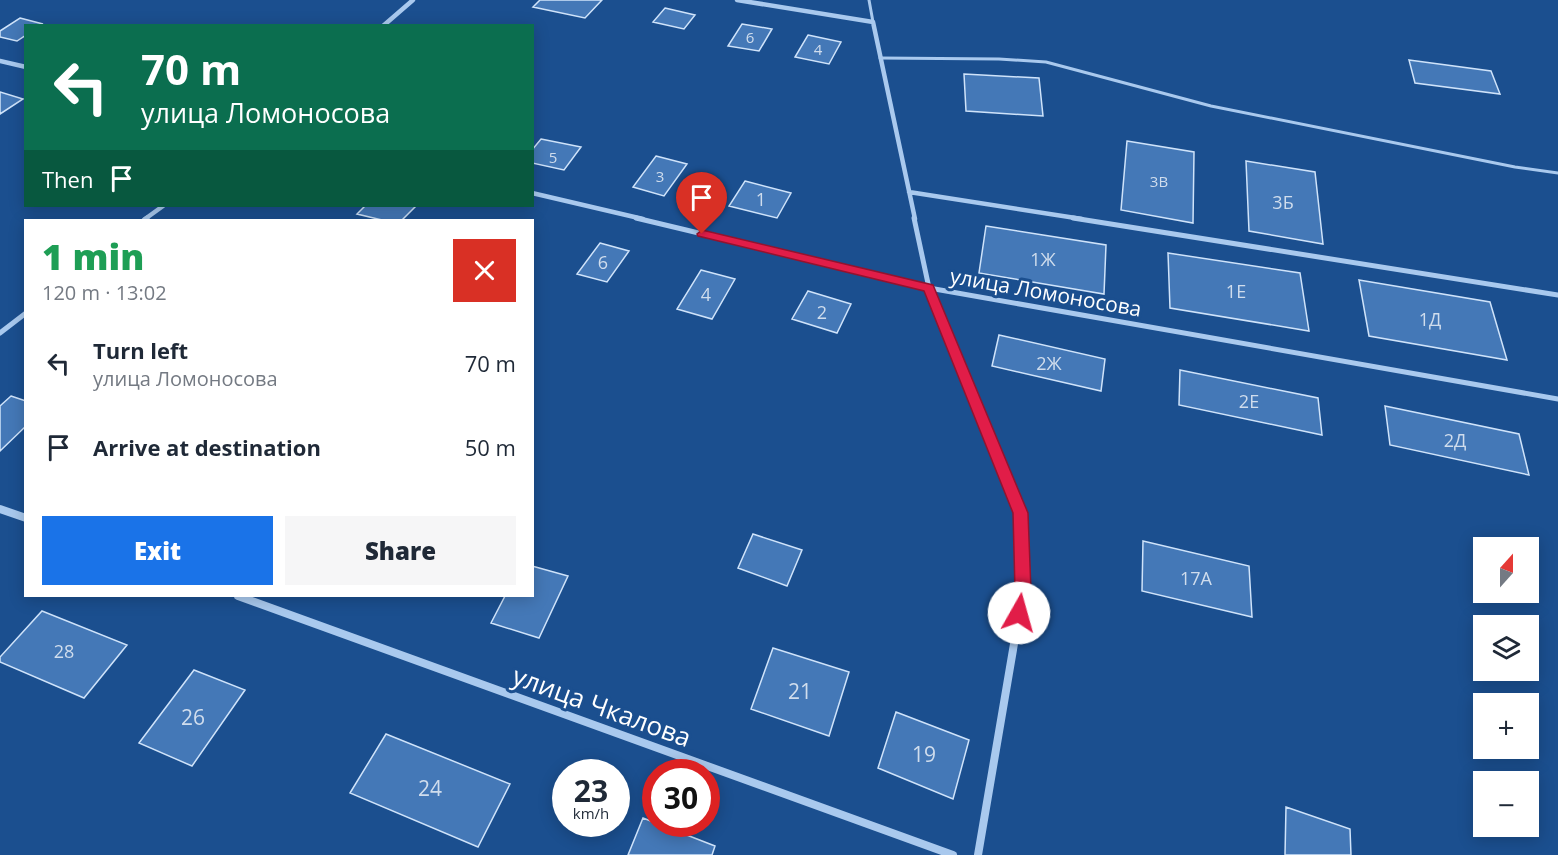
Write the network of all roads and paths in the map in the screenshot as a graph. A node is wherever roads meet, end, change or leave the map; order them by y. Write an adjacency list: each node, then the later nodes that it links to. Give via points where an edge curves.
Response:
1 (413, 0): 5 (street)
2 (737, 0): 4 (street)
3 (869, 0): 4 (lane)
4 (873, 22): 6 (street)
5 (385, 24)
6 (880, 58): 9 (lane, via 1046,62 1211,105); 10 (street)
7 (0, 61): 8 (street)
8 (24, 67)
9 (1558, 173)
10 (909, 192): 14 (street); 15 (street)
11 (534, 193): 14 (street, улица Ломоносова)
12 (162, 207): 13 (street)
13 (145, 219)
14 (929, 288): 18 (street, улица Ломоносова); 23 (street, via 1021,513 1023,591)
15 (1558, 295)
16 (24, 315): 17 (street)
17 (0, 333)
18 (1558, 399)
19 (0, 509): 20 (street)
20 (24, 517)
21 (241, 597): 22 (street, улица Чкалова)
22 (953, 855)
23 (978, 855)

